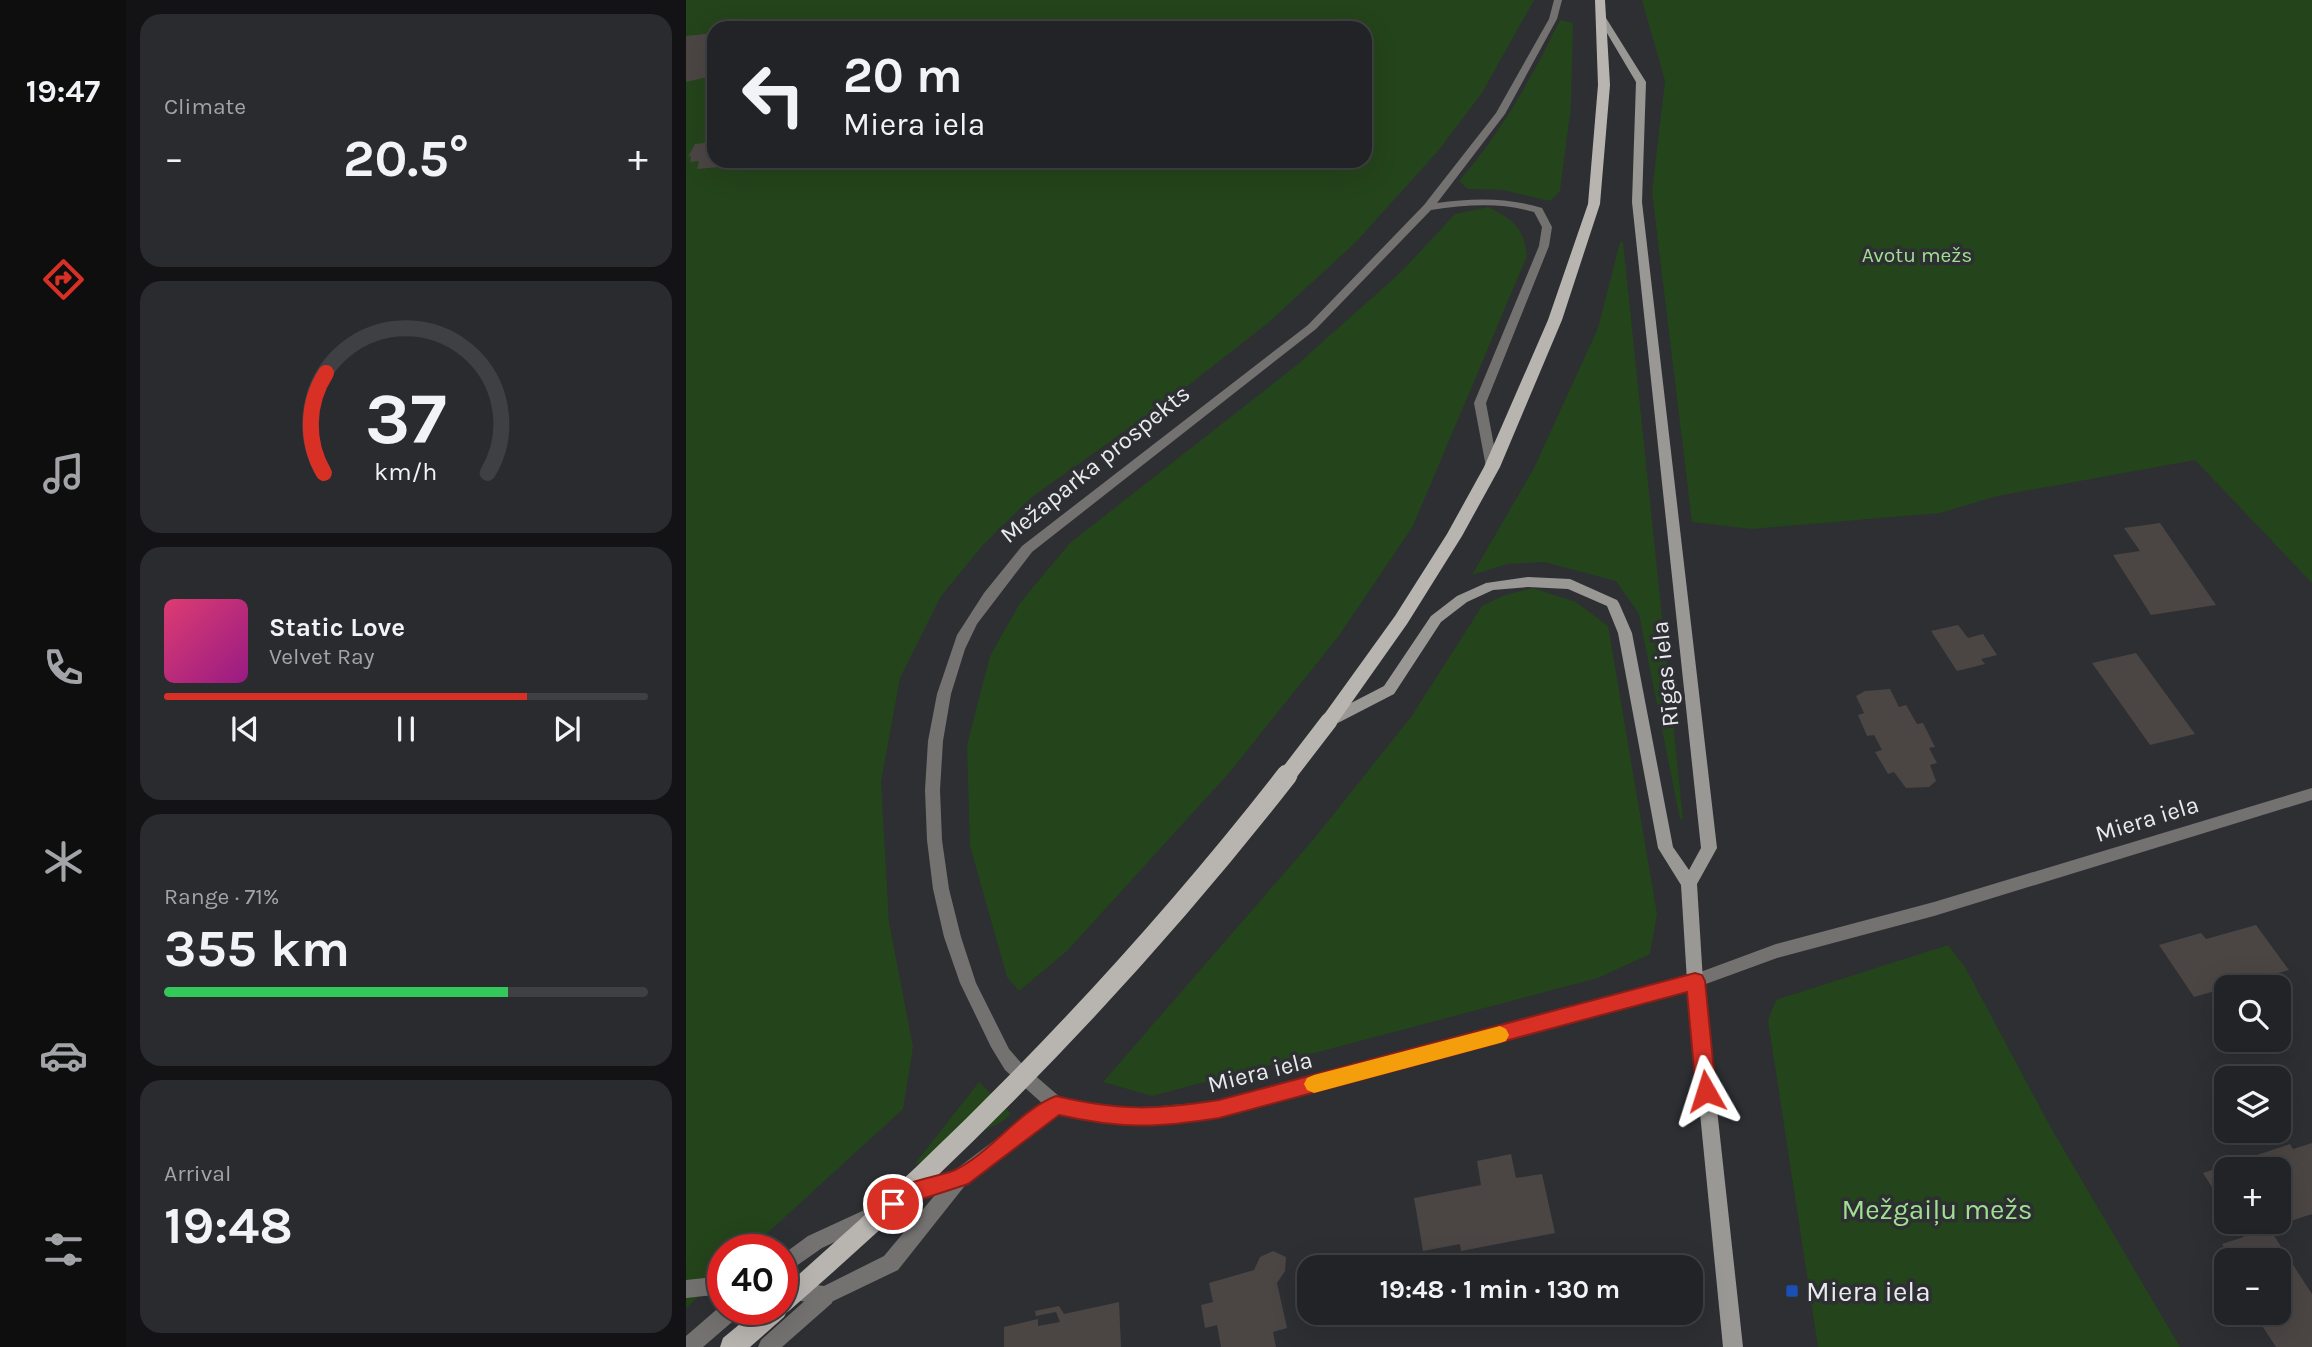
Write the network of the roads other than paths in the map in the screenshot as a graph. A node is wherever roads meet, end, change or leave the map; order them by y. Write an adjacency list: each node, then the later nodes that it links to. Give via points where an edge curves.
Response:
1 (1558, 0): 4 (street, Mežaparka prospekts, via 1553,19 1500,114)
2 (1600, 0): 3 (main road, Rīgas iela)
3 (1602, 18): 5 (main road, via 1604,85 1594,204 1555,320); 8 (street, Rīgas iela, via 1641,82 1637,202 1709,848)
4 (1429, 207): 5 (street, via 1482,200 1514,202 1538,211 1547,228 1544,246 1480,403); 10 (street, Mežaparka prospekts, via 1312,327 1027,549 990,595 958,648 944,696 936,751 932,817 940,890 976,1003 1006,1058)
5 (1492, 467): 6 (main road, via 1408,610)
6 (1329, 721): 8 (street, via 1389,690 1436,619 1462,599 1491,586 1570,584 1612,603 1625,633 1665,848); 15 (main road, bridge, via 1226,853 1107,986 889,1210)
7 (2312, 794): 9 (street, Miera iela, via 1934,909 1776,951)
8 (1689, 884): 9 (street)
9 (1695, 981): 10 (street, Miera iela, via 1219,1109 1161,1118 1106,1117); 23 (street)
10 (1056, 1105): 11 (street)
11 (961, 1177): 12 (street, via 918,1190 815,1241); 17 (street, via 891,1263)
12 (798, 1254)
13 (707, 1287): 14 (street)
14 (686, 1289)
15 (798, 1289)
16 (798, 1292): 17 (street)
17 (825, 1296): 22 (street)
18 (713, 1325): 20 (street)
19 (757, 1325): 21 (main road)
20 (688, 1347)
21 (732, 1347)
22 (768, 1347)
23 (1733, 1347)

